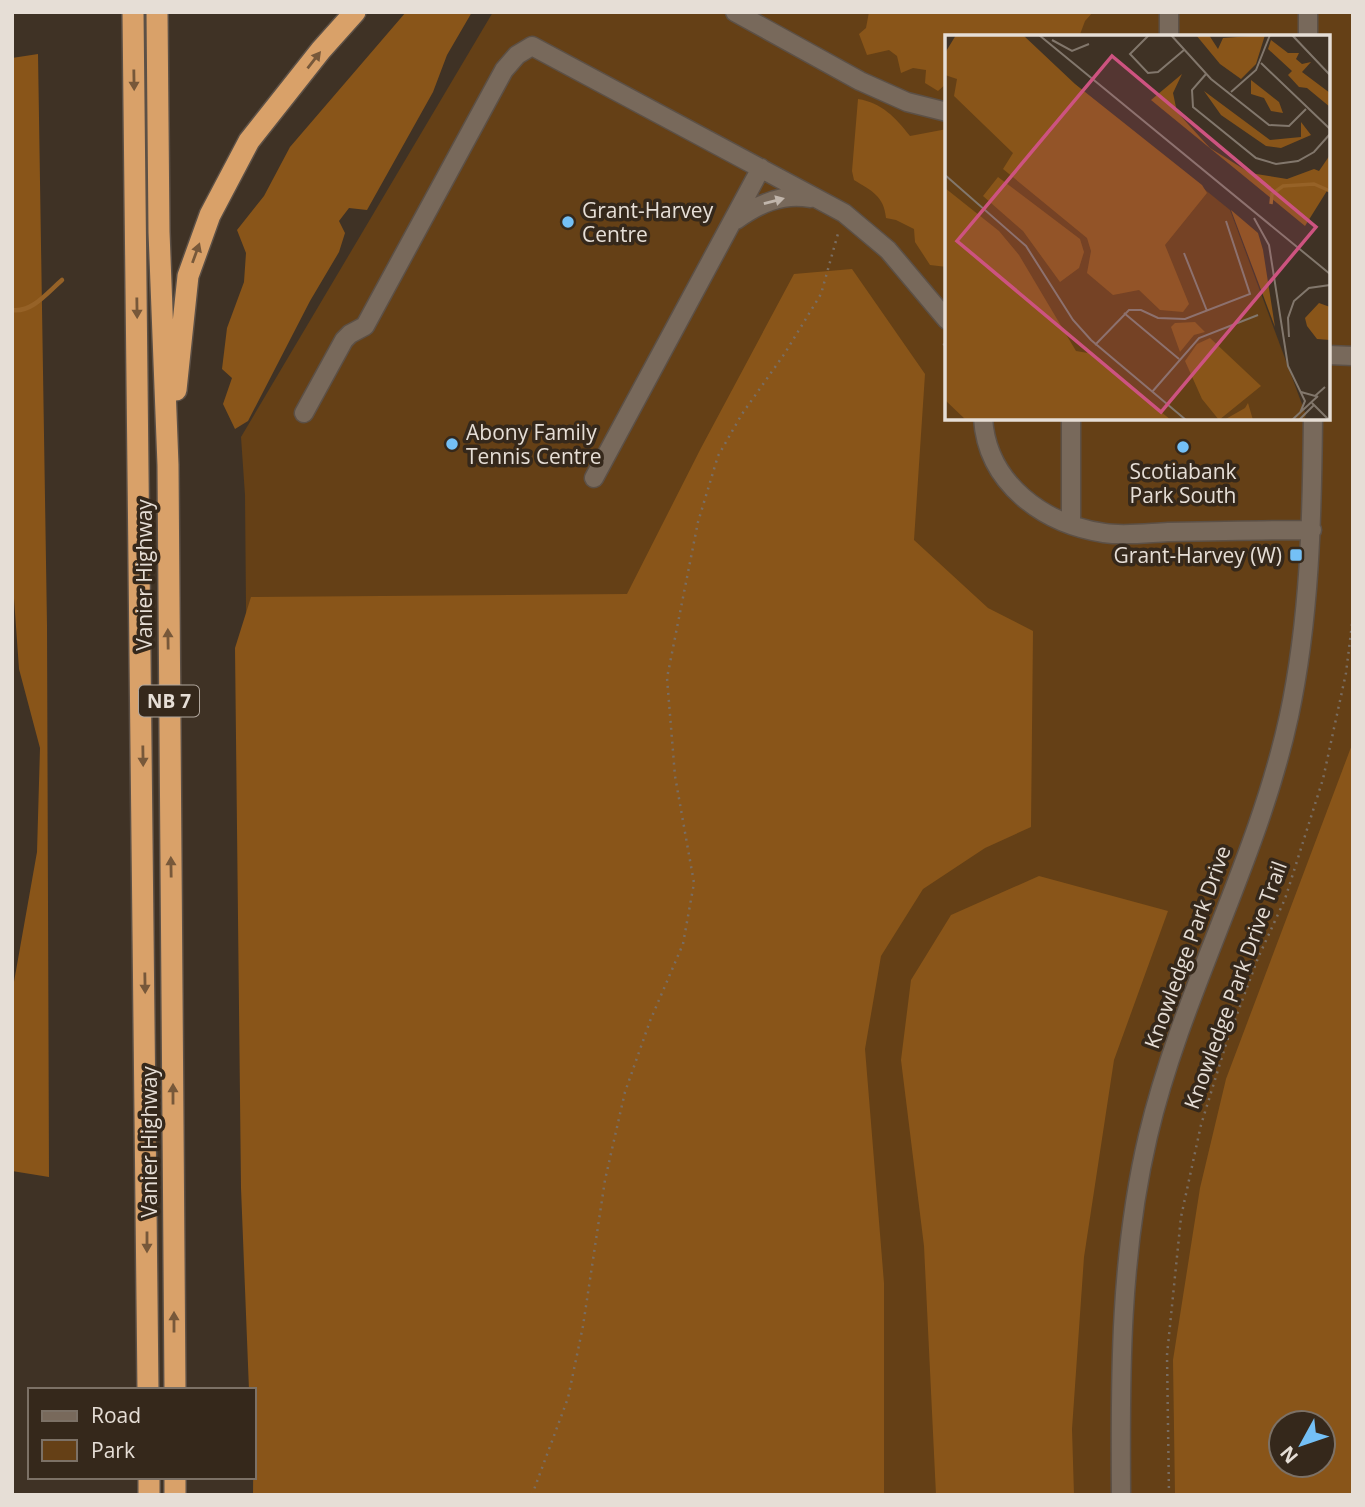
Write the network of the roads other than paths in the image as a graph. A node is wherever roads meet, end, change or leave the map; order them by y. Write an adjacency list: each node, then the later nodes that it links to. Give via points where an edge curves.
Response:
1 (133, 12): 24 (highway, Vanier Highway / NB 7, one-way to 24)
2 (157, 12): 20 (highway, Vanier Highway / NB 7)
3 (355, 12): 20 (highway, one-way to 3, via 188,276 209,215 249,141)
4 (735, 12): 9 (street, via 860,81 907,102)
5 (1169, 12): 7 (street)
6 (1308, 12): 8 (street)
7 (1169, 35)
8 (1308, 35)
9 (945, 112)
10 (761, 168): 11 (street); 12 (street); 16 (street, via 532,46 505,70 365,326 344,340)
11 (824, 201): 12 (street, one-way to 11, via 753,207 772,200); 13 (street, via 872,234)
12 (730, 225): 21 (street)
13 (945, 318)
14 (1330, 355): 15 (street)
15 (1353, 356)
16 (304, 413)
17 (984, 420): 22 (street, via 995,461 1023,500)
18 (1072, 420): 22 (street)
19 (1313, 420): 23 (street, Knowledge Park Drive)
20 (168, 465): 25 (highway, Vanier Highway / NB 7, one-way to 20)
21 (594, 478)
22 (1071, 524): 23 (street, via 1105,533)
23 (1312, 530): 26 (street, Knowledge Park Drive, via 1289,717 1245,858 1163,1079 1136,1192 1121,1328)
24 (148, 1388)
25 (175, 1388)
26 (1121, 1495)

